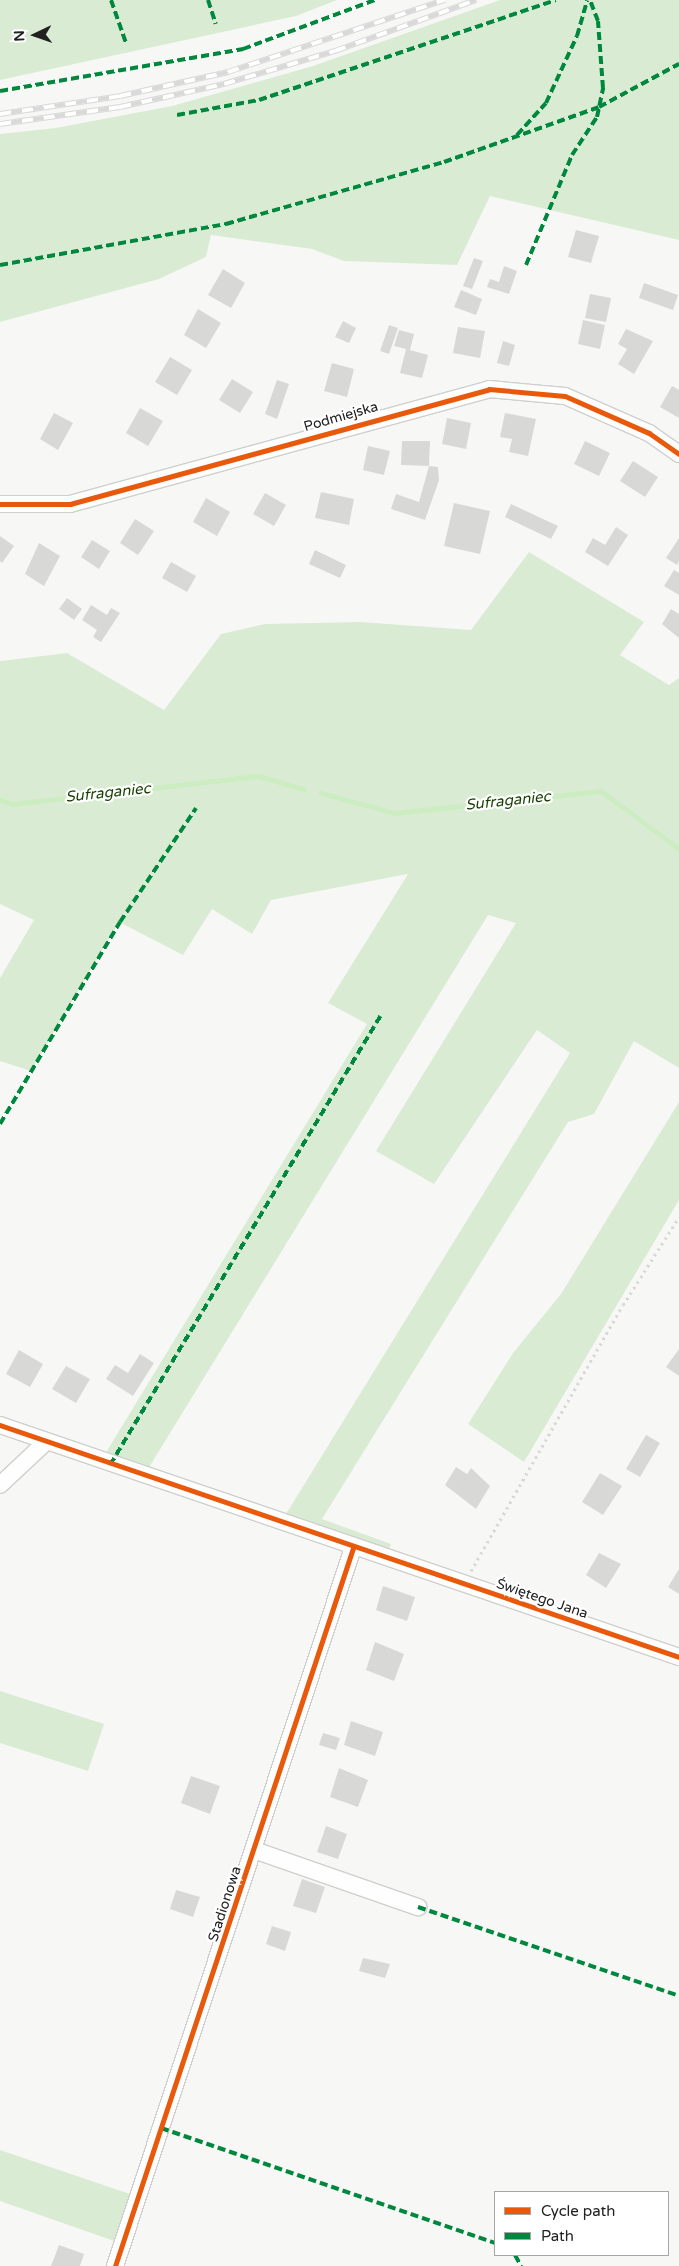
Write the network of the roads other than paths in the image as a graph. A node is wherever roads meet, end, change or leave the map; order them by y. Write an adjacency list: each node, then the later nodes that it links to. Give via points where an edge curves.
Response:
1 (679, 454): 2 (street, Podmiejska, via 650,433 565,396 489,389 70,504)
2 (0, 504)
3 (0, 1425): 4 (street, Świętego Jana)
4 (46, 1442): 5 (street); 6 (street, Świętego Jana)
5 (0, 1484)
6 (353, 1548): 7 (street, Świętego Jana); 8 (street, Stadionowa)
7 (679, 1657)
8 (254, 1850): 9 (street); 10 (street, Stadionowa)
9 (418, 1908)
10 (115, 2266)

